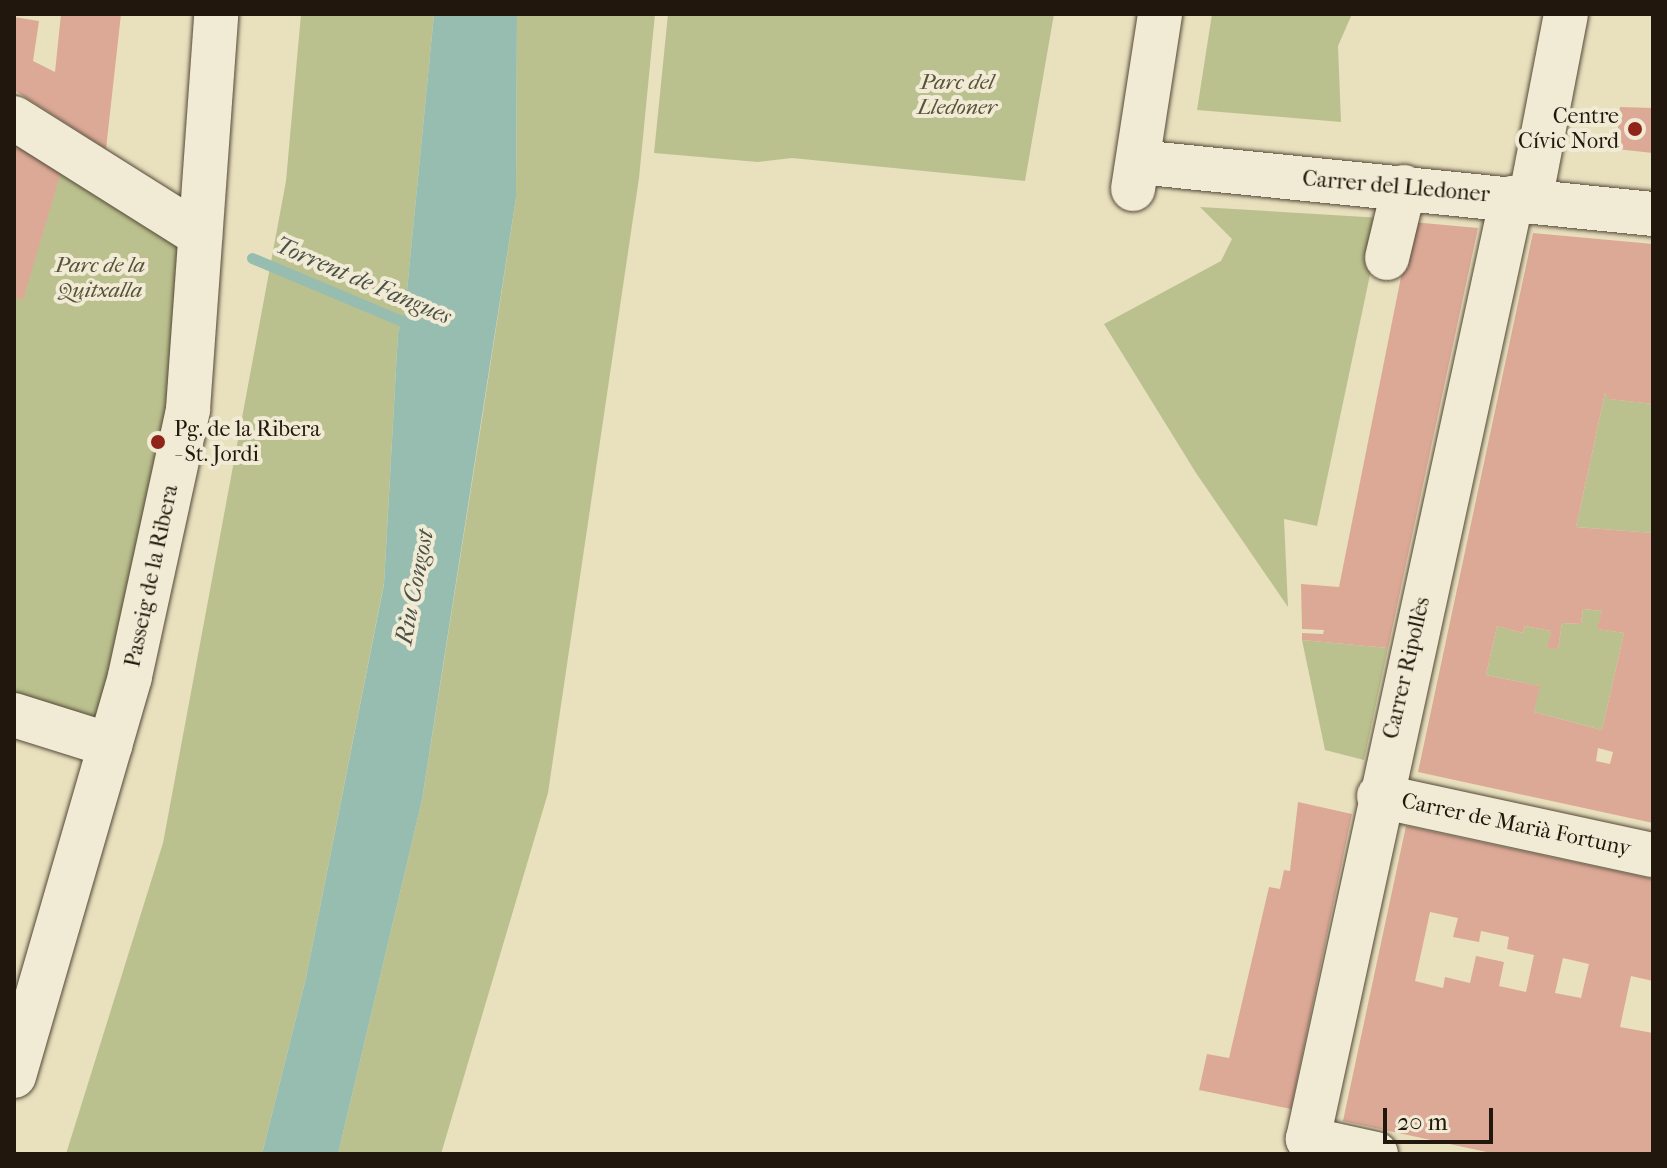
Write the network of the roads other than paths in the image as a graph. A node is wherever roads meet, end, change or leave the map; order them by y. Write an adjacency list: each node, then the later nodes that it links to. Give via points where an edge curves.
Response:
1 (216, 14): 8 (street, Passeig de la Ribera)
2 (1160, 14): 5 (street, Carrer del Lledoner, via 1135,177)
3 (1585, 14): 6 (street, Carrer Ripollès)
4 (14, 118): 8 (street)
5 (1404, 187): 6 (street, Carrer del Lledoner); 9 (street)
6 (1521, 199): 7 (street, Carrer del Lledoner); 12 (street, Carrer Ripollès)
7 (1653, 214)
8 (200, 235): 11 (street, Passeig de la Ribera, via 188,409)
9 (1387, 258)
10 (14, 715): 11 (street)
11 (110, 745): 14 (street, Passeig de la Ribera)
12 (1379, 796): 13 (street, Carrer de Marià Fortuny); 15 (street, Carrer Ripollès, via 1308,1139)
13 (1653, 855)
14 (14, 1076)
15 (1376, 1154)

